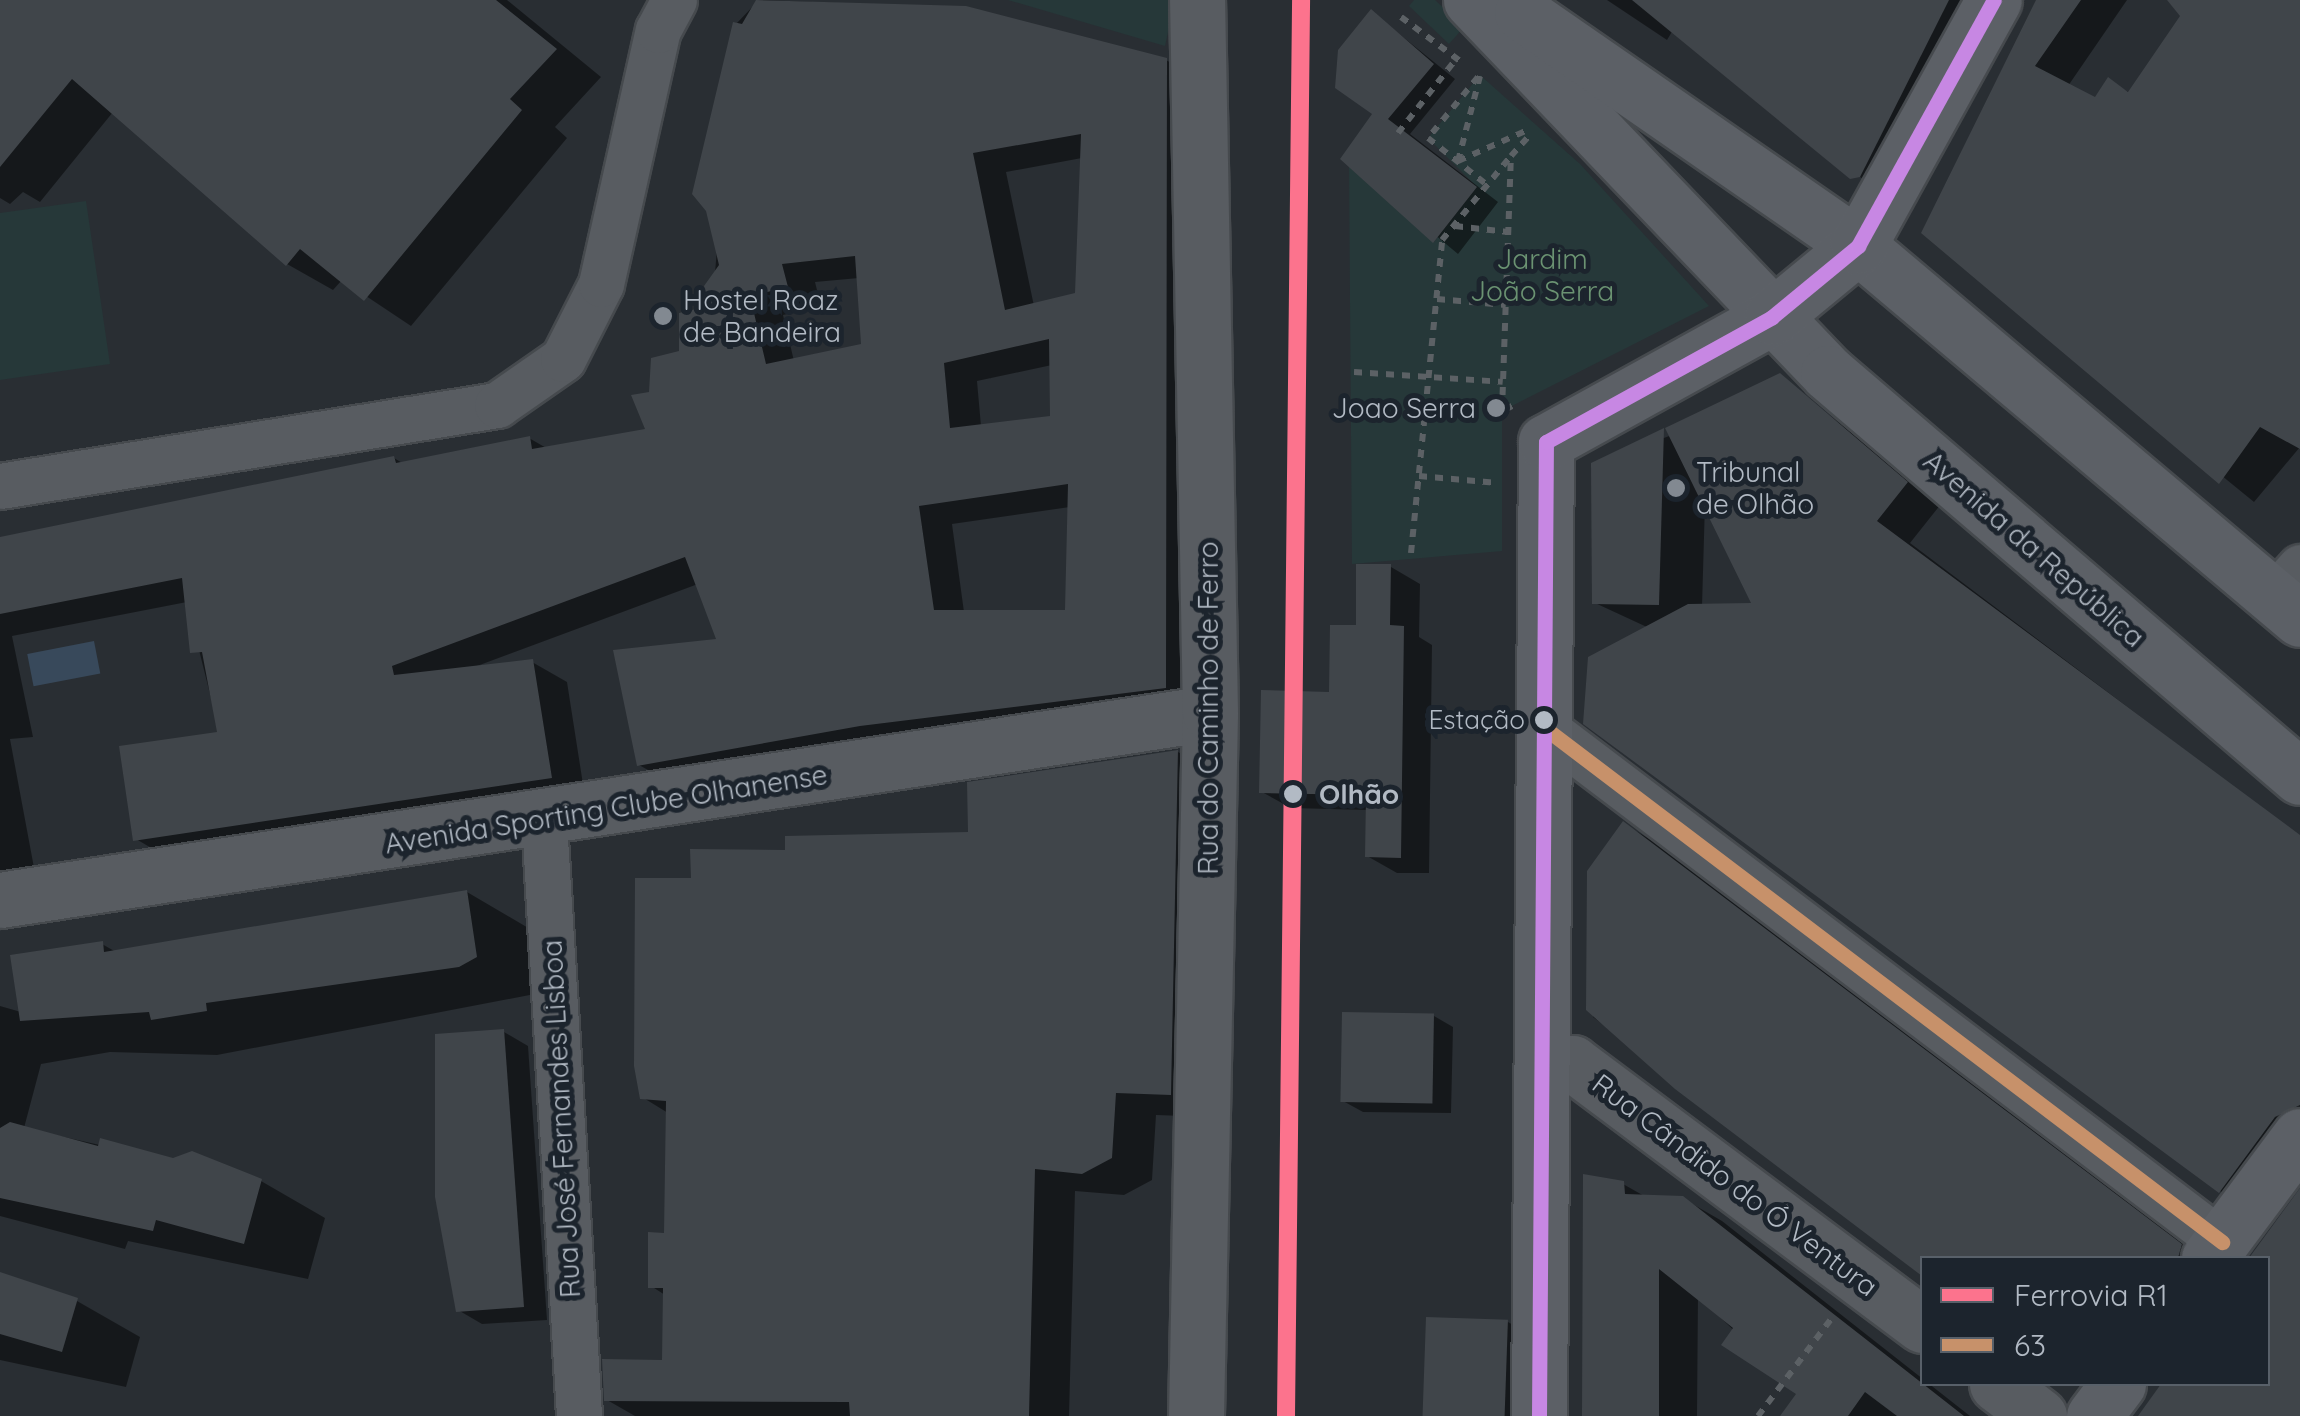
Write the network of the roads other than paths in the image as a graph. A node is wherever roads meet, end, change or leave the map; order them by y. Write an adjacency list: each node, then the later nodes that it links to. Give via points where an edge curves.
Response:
1 (674, 0): 8 (street, via 658,30 601,284 563,359 497,405)
2 (1197, 0): 10 (street, Rua do Caminho de Ferro)
3 (1471, 0): 7 (main road, Avenida da República)
4 (1505, 0): 6 (main road)
5 (1994, 0): 6 (main road)
6 (1858, 246): 7 (main road); 9 (main road)
7 (1772, 317): 11 (main road, via 1546,442); 12 (main road, Avenida da República)
8 (0, 486)
9 (2291, 594)
10 (1210, 713): 13 (street, Avenida Sporting Clube Olhanense); 22 (street, Rua do Caminho de Ferro)
11 (1546, 730): 15 (main road); 17 (street)
12 (2300, 777)
13 (544, 821): 14 (street, Avenida Sporting Clube Olhanense); 21 (street, Rua José Fernandes Lisboa)
14 (0, 900)
15 (1542, 1063): 18 (street, Rua Cândido do Ó Ventura, via 1572,1063); 23 (main road)
16 (2300, 1136): 17 (main road)
17 (2216, 1250)
18 (1920, 1323)
19 (2000, 1386): 24 (street)
20 (2116, 1386): 25 (main road)
21 (579, 1416)
22 (1196, 1416)
23 (1539, 1416)
24 (2039, 1416)
25 (2094, 1416)

